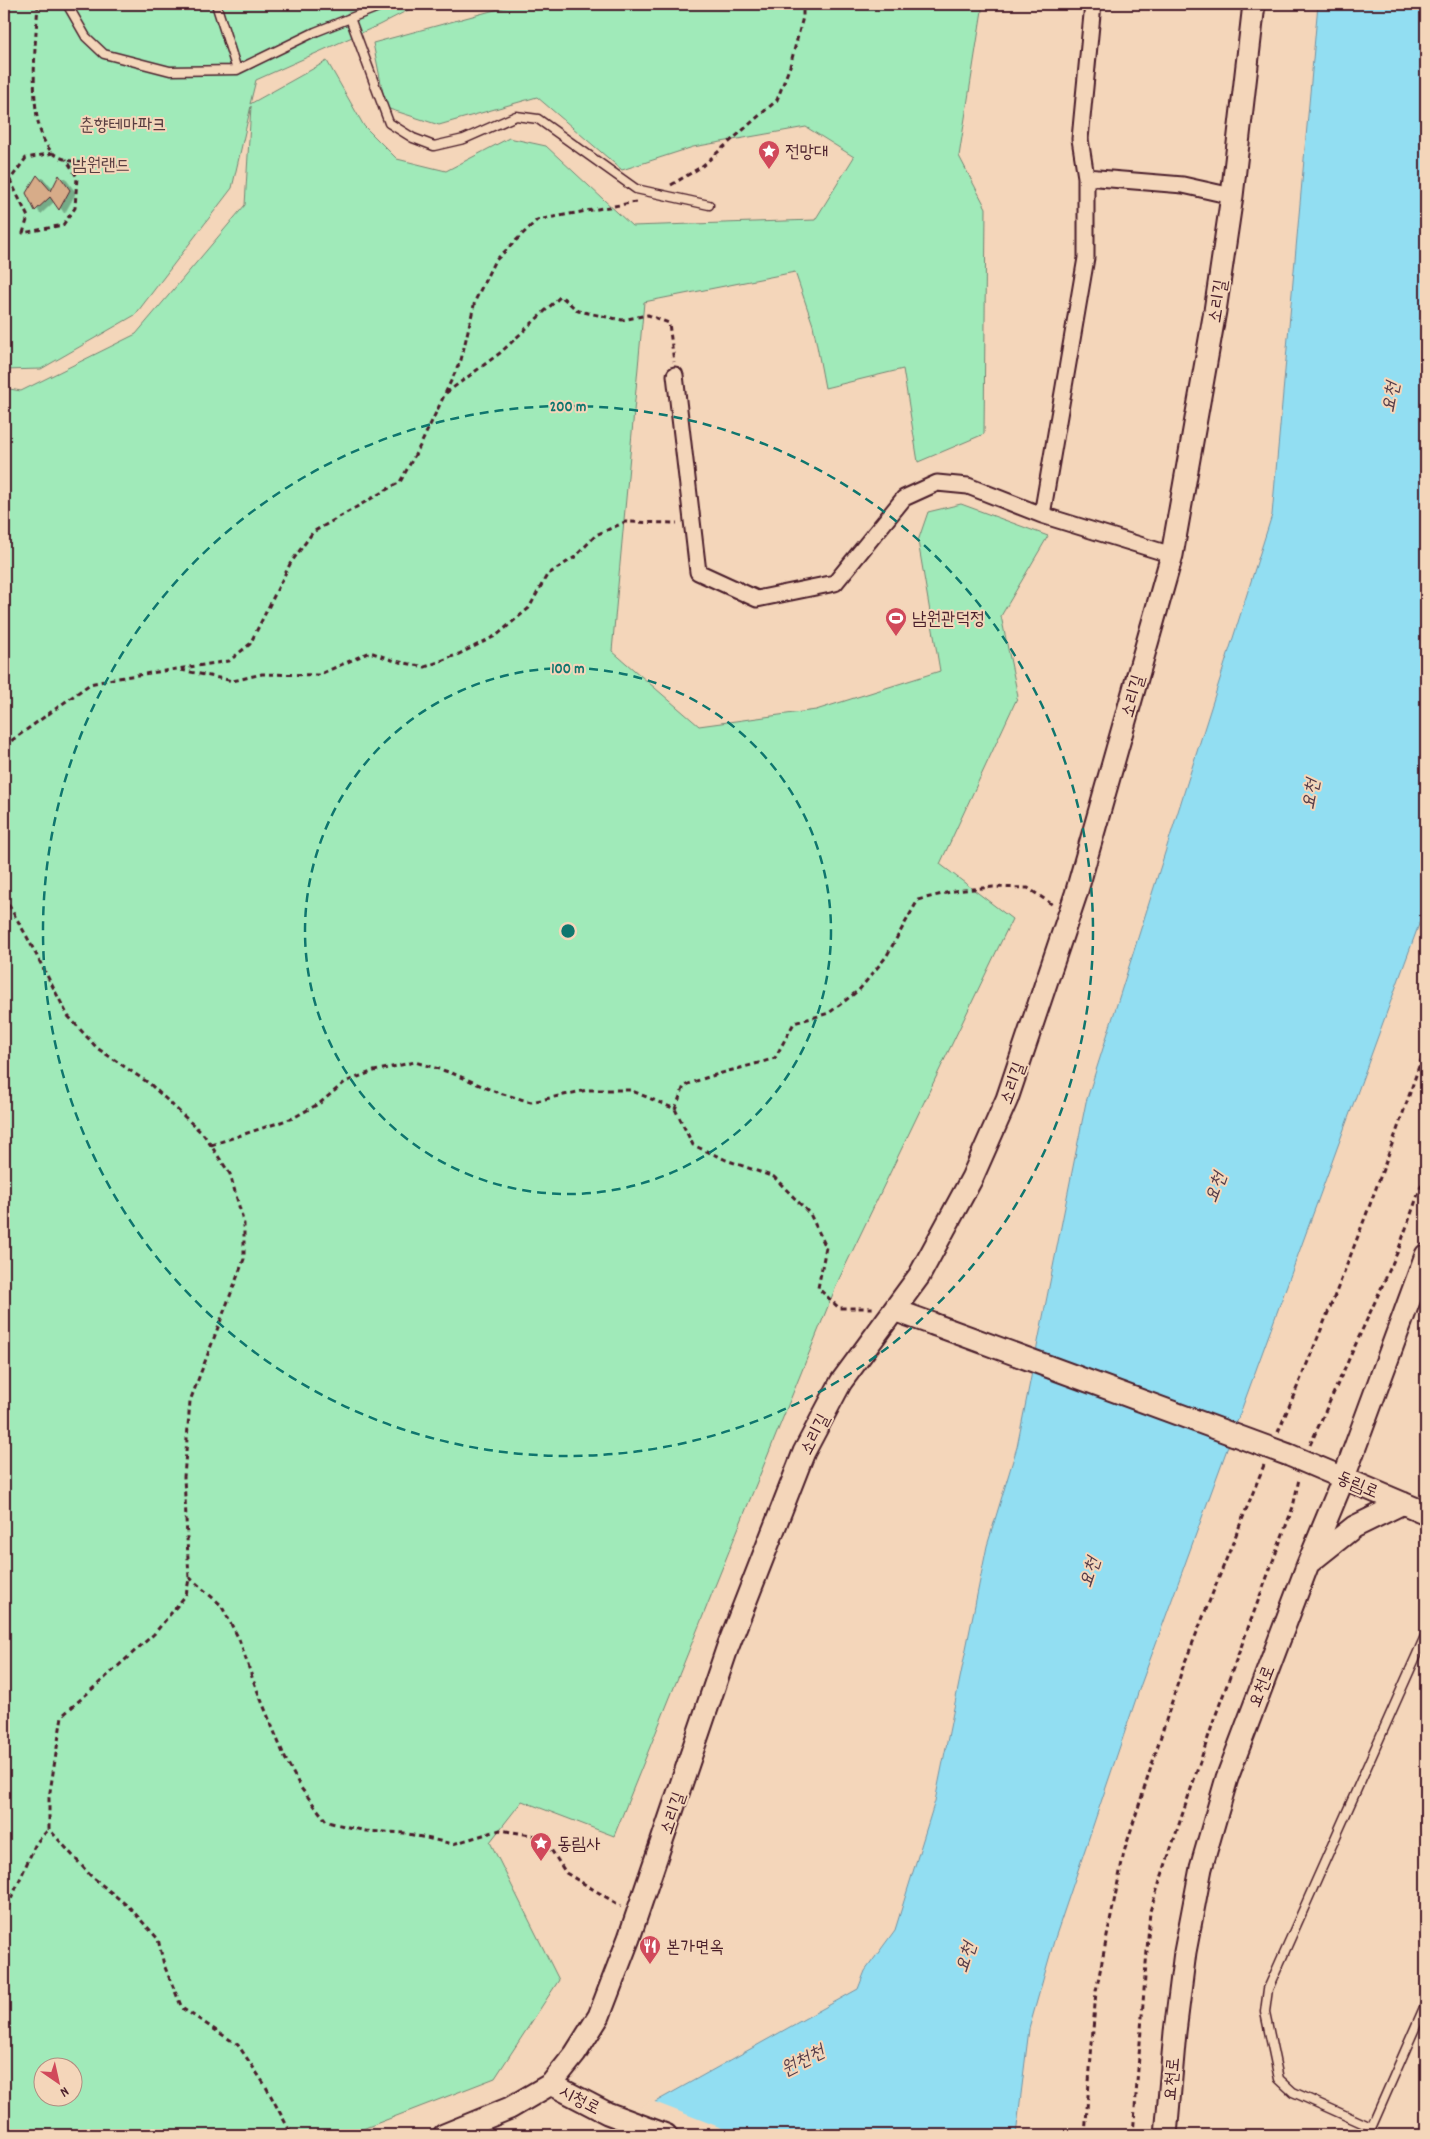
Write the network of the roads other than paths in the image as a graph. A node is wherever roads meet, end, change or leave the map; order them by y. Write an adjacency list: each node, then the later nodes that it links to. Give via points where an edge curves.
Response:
1 (67, 4): 7 (lane, via 86,37 104,54 170,71)
2 (216, 4): 7 (lane)
3 (386, 4): 6 (lane)
4 (1093, 4): 8 (street, via 1080,139)
5 (1254, 4): 9 (main road, 소리길)
6 (350, 18): 7 (lane); 10 (lane, via 389,123 413,138 434,146 464,139 516,116 538,119 636,189)
7 (237, 70)
8 (1086, 177): 9 (street, via 1183,185); 12 (street, via 1086,258)
9 (1232, 196): 13 (main road, 소리길, via 1199,415)
10 (709, 205)
11 (674, 375): 12 (street, via 698,572 757,599 835,582 904,498 937,483 968,486)
12 (1042, 515): 13 (street)
13 (1172, 555): 15 (main road, 소리길, via 1072,908 1007,1099 944,1232 919,1276)
14 (1426, 1255): 16 (main road, 요천로)
15 (894, 1310): 16 (main road, 동림로, bridge, via 1289,1452); 22 (main road, 소리길, via 841,1382 804,1452 727,1649 637,1915 599,2016)
16 (1344, 1477): 17 (main road, 동림로); 19 (main road, 요천로)
17 (1403, 1503): 18 (main road, 동림로); 19 (main road, via 1354,1527)
18 (1426, 1513)
19 (1308, 1564): 26 (main road, 요천로, via 1227,1778 1200,1868 1174,2032)
20 (1426, 1634): 23 (lane, via 1268,1989 1265,2012 1279,2079 1293,2092)
21 (1426, 2005): 23 (lane)
22 (551, 2084): 24 (main road, via 510,2108); 25 (main road, 시청로, via 607,2112)
23 (1372, 2127): 27 (lane)
24 (444, 2135)
25 (666, 2135)
26 (1166, 2135)
27 (1368, 2135)

